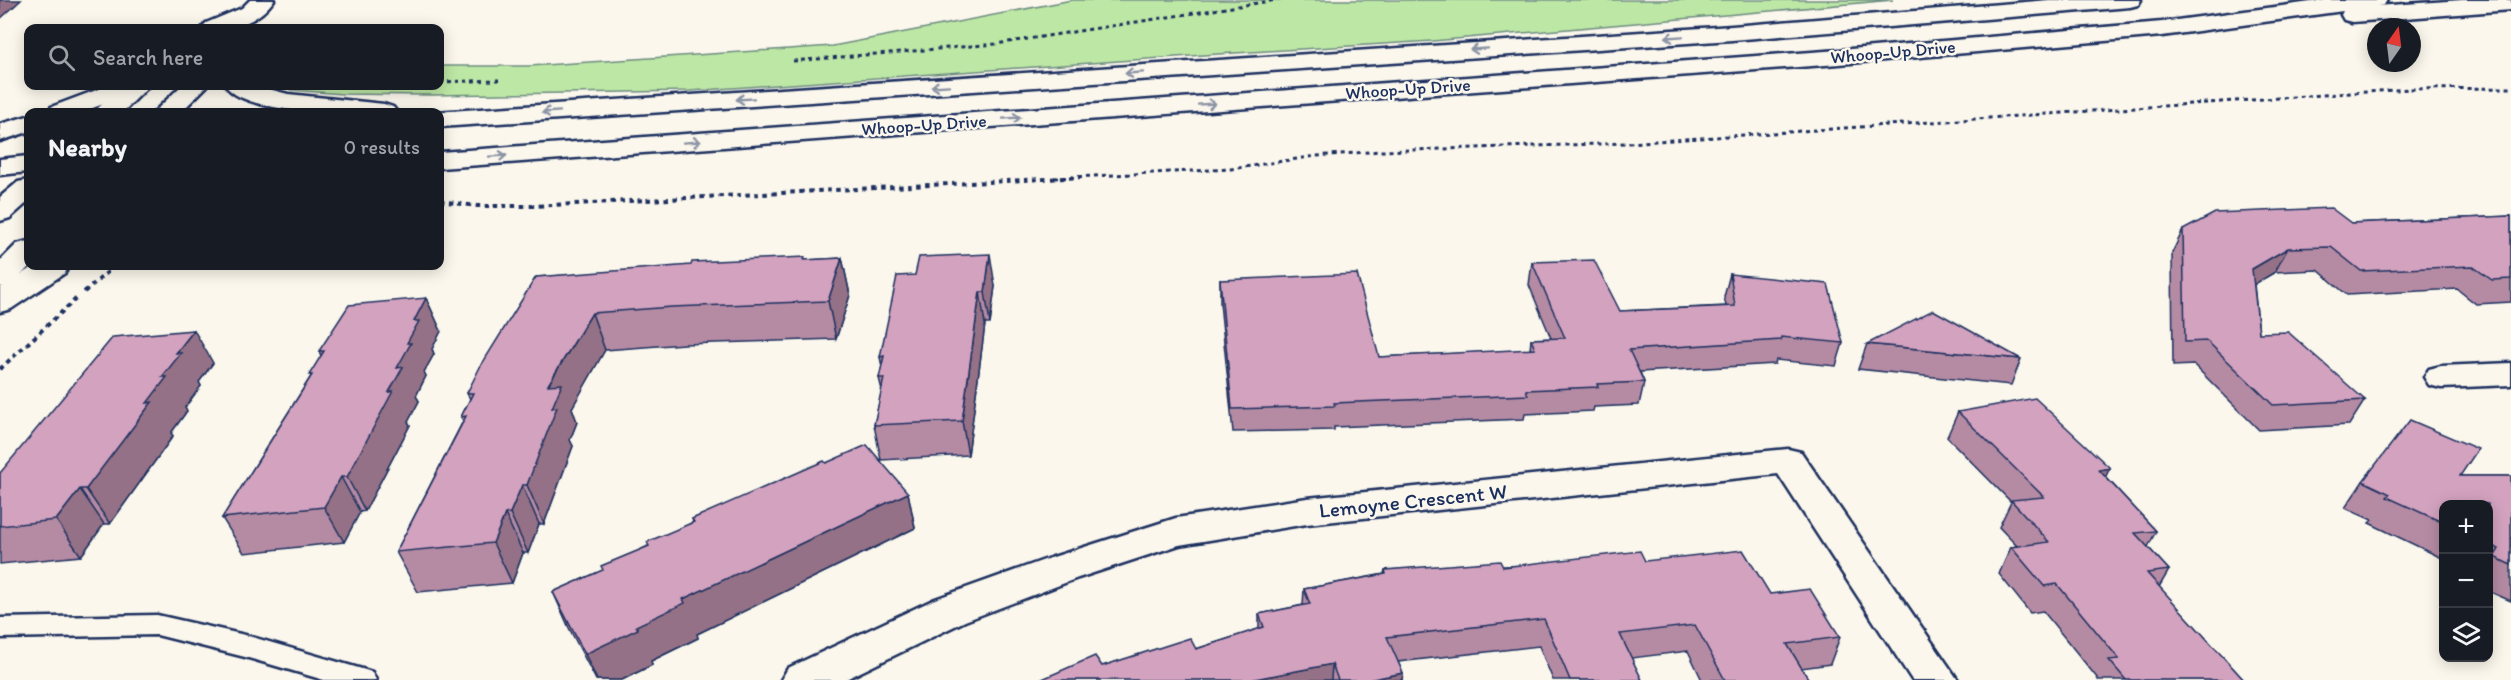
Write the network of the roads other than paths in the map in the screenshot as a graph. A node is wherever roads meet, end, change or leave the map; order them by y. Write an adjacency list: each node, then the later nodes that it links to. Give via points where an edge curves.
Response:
1 (2006, 0): 8 (main road)
2 (2130, 0): 8 (main road, Whoop-Up Drive)
3 (2376, 0): 7 (main road, Whoop-Up Drive)
4 (2511, 3): 7 (main road)
5 (256, 14): 6 (main road)
6 (226, 24)
7 (2162, 29): 22 (main road, Whoop-Up Drive, one-way to 7, via 1816,59)
8 (1732, 33): 17 (main road, Whoop-Up Drive, one-way to 17)
9 (118, 90): 13 (main road)
10 (133, 90): 14 (main road)
11 (191, 90): 15 (main road)
12 (246, 90): 16 (main road, via 275,99)
13 (71, 108)
14 (112, 108)
15 (171, 108)
16 (350, 108)
17 (444, 119)
18 (24, 125): 19 (main road)
19 (0, 133)
20 (24, 146): 21 (main road)
21 (0, 148)
22 (444, 160)
23 (24, 165): 24 (main road)
24 (0, 167)
25 (24, 187): 26 (main road)
26 (0, 188)
27 (24, 191): 28 (main road)
28 (0, 212)
29 (24, 254): 31 (main road)
30 (48, 270): 32 (main road)
31 (0, 278)
32 (0, 302)
33 (2511, 374): 34 (main road)
34 (2441, 377)
35 (0, 628): 36 (lane, via 157,625 245,645)
36 (362, 680)
37 (803, 680): 38 (main road, Lemoyne Crescent W, via 950,610 1176,532 1307,511 1788,461)
38 (1936, 680)

